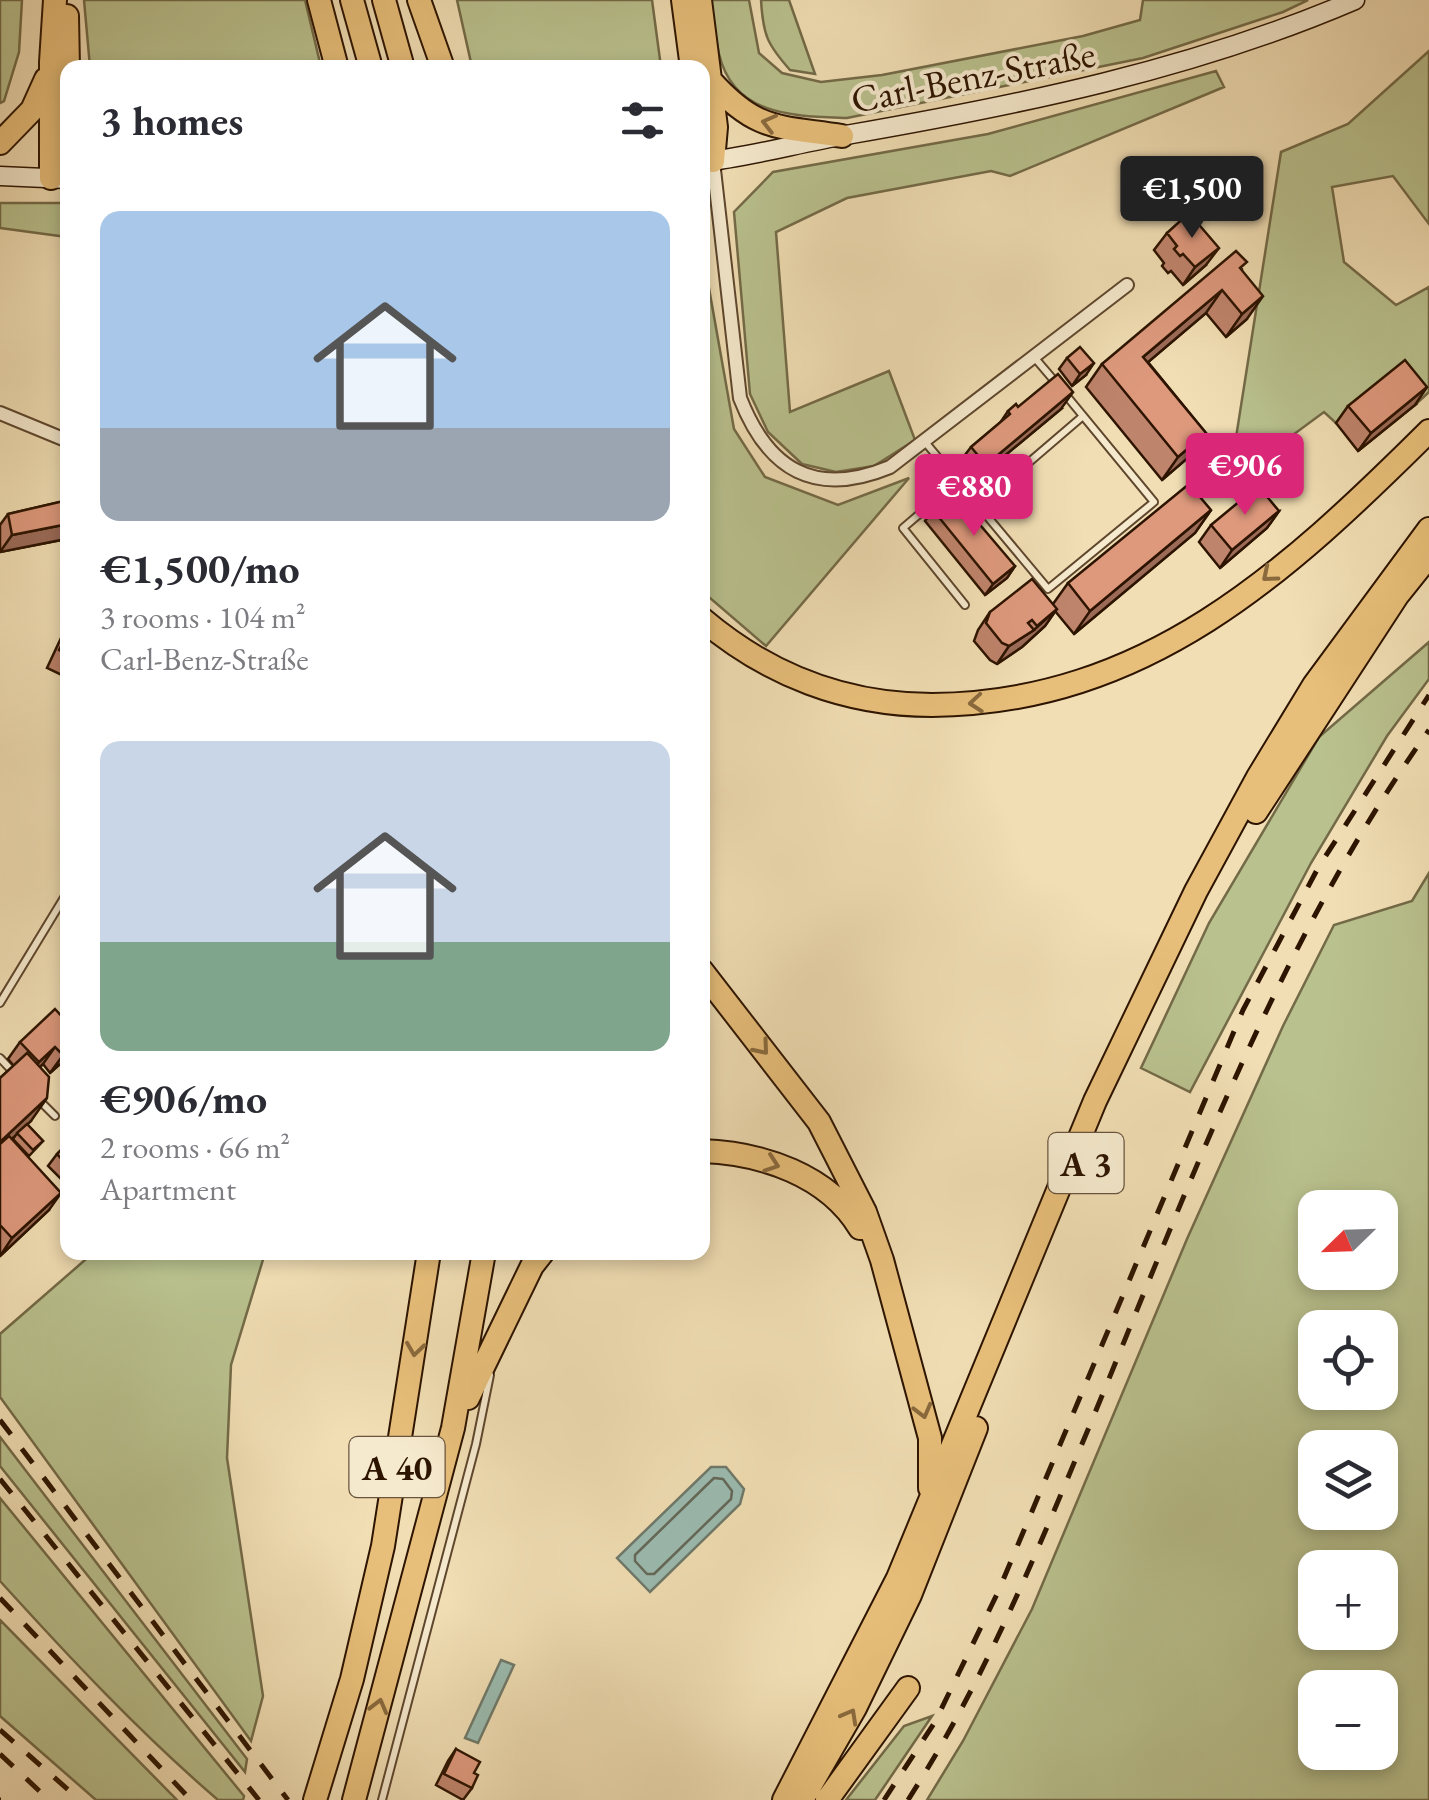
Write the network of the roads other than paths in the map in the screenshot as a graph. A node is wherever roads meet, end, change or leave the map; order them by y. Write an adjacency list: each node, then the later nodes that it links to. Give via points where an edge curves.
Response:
1 (55, 0): 18 (highway)
2 (67, 0): 18 (highway)
3 (319, 0): 11 (highway)
4 (352, 0): 12 (highway)
5 (384, 0): 13 (highway)
6 (419, 0): 14 (highway)
7 (430, 0): 15 (highway)
8 (683, 0): 16 (highway)
9 (700, 0): 17 (highway)
10 (1355, 0): 21 (main road, Carl-Benz-Straße, via 1284,30 1100,85)
11 (335, 60)
12 (370, 60)
13 (401, 60)
14 (440, 60)
15 (441, 60)
16 (694, 60)
17 (696, 60)
18 (59, 64): 22 (highway, via 32,110); 27 (highway)
19 (710, 82): 21 (highway, one-way to 19, via 762,123)
20 (710, 109): 23 (highway, via 716,126)
21 (842, 136): 24 (main road, Carl-Benz-Straße)
22 (0, 143)
23 (710, 152)
24 (710, 161)
25 (0, 176): 27 (main road)
26 (710, 176): 34 (street, via 740,398 753,432 805,475 836,481 890,467)
27 (59, 178)
28 (1127, 285): 29 (street)
29 (1034, 357): 31 (lane); 34 (street)
30 (0, 413): 33 (street)
31 (1084, 416): 36 (lane); 36 (lane, via 1154,502 1048,589)
32 (1429, 431): 40 (highway, one-way to 40, via 1370,490 1222,611 1138,660 1048,692 955,704 856,698 768,665)
33 (60, 438)
34 (925, 442): 35 (lane)
35 (957, 482): 36 (lane); 39 (lane, via 903,528)
36 (978, 506)
37 (1429, 529): 53 (highway, A 3, via 1314,684 1196,891 1095,1101)
38 (1429, 556): 59 (highway, A 3, one-way to 38, via 910,1595 1106,1114 1209,896 1270,788)
39 (966, 605)
40 (710, 625)
41 (60, 904): 43 (lane)
42 (710, 981): 47 (highway, one-way to 47, via 819,1122)
43 (0, 1003)
44 (0, 1058): 45 (lane)
45 (55, 1116)
46 (710, 1151): 47 (highway, one-way to 47)
47 (843, 1187): 53 (highway, one-way to 53, via 874,1236 930,1438)
48 (428, 1260): 55 (highway, A 40, one-way to 55, via 383,1546)
49 (483, 1260): 52 (highway, A 40)
50 (537, 1260): 51 (highway)
51 (499, 1331): 52 (highway); 57 (lane, via 476,1444)
52 (454, 1428): 56 (highway, A 40, one-way to 52)
53 (929, 1501): 58 (highway, A 3, via 898,1578)
54 (908, 1688): 60 (highway)
55 (315, 1800)
56 (354, 1800)
57 (382, 1800)
58 (784, 1800)
59 (802, 1800)
60 (827, 1800)

